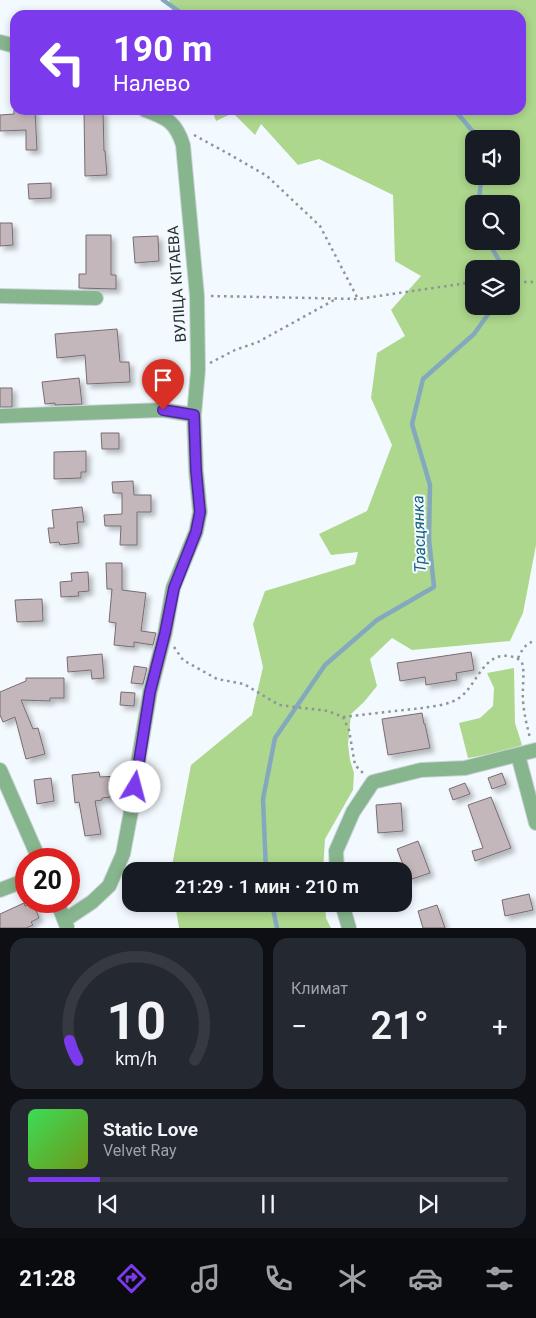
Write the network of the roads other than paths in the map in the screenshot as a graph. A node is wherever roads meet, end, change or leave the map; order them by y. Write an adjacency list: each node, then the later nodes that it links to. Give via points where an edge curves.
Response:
1 (156, 115): 4 (street, ВУЛІЦА КІТАЕВА, via 173,123 183,145 197,296 198,370)
2 (0, 296): 3 (street)
3 (96, 298)
4 (194, 415): 5 (street, via 163,410); 16 (street, ВУЛІЦА КІТАЕВА, via 200,512 196,532 174,588 150,692 123,854 109,886)
5 (0, 416)
6 (535, 750): 7 (street)
7 (518, 755): 9 (street); 12 (street, via 465,768 421,770 373,782 353,812 336,851)
8 (0, 770): 11 (street)
9 (534, 805): 10 (street)
10 (536, 823)
11 (34, 848)
12 (337, 862)
13 (15, 884): 14 (street)
14 (0, 890)
15 (344, 912): 17 (street)
16 (66, 924)
17 (348, 928)

